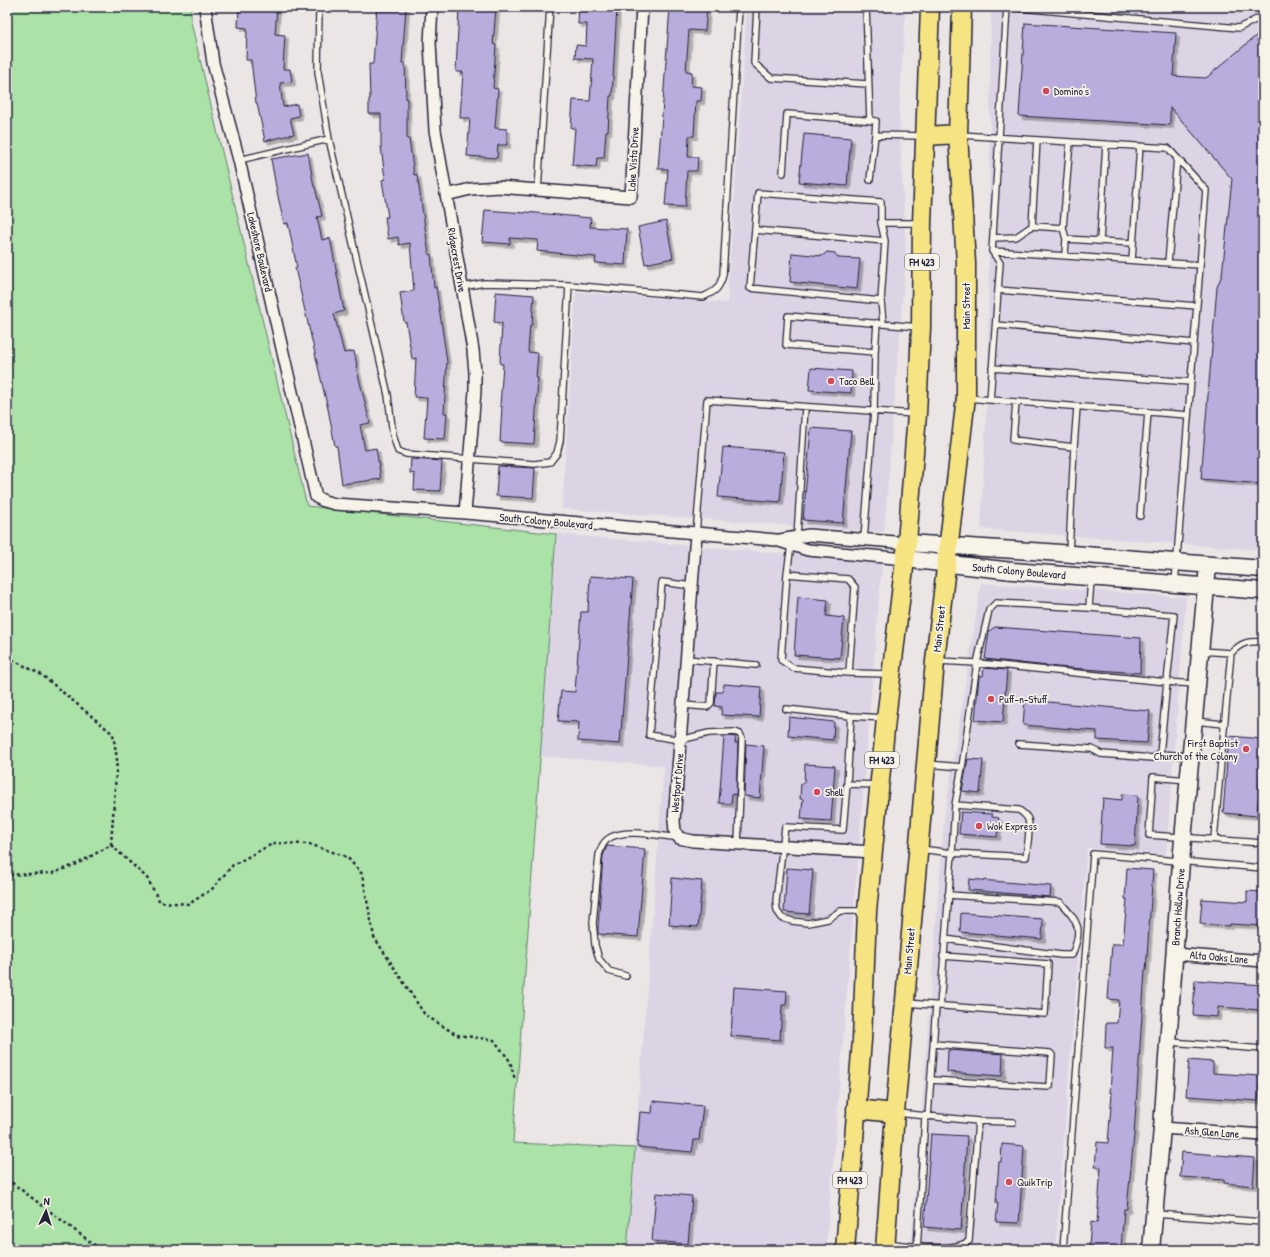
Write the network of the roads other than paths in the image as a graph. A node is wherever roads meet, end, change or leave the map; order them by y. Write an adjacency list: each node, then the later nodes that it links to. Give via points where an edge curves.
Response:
1 (205, 7): 25 (street, Lakeshore Boulevard, via 213,64)
2 (319, 7): 19 (lane, via 318,72)
3 (432, 7): 29 (street, Ridgecrest Drive, via 430,43 435,130)
4 (550, 7): 28 (lane)
5 (642, 7): 28 (street, Lake Vista Drive, via 631,197)
6 (739, 7): 45 (lane, via 723,275 720,286 713,293 703,297)
7 (757, 7): 13 (lane, via 754,63 771,78)
8 (866, 7): 13 (lane)
9 (930, 7): 17 (main road, FM 423)
10 (962, 7): 15 (main road, Main Street)
11 (1007, 7): 12 (lane, via 1239,28); 18 (lane)
12 (1263, 17)
13 (868, 84): 14 (lane)
14 (870, 121): 16 (lane, via 876,121); 26 (lane, via 787,114)
15 (958, 134): 17 (main road); 18 (lane); 57 (main road, Main Street, via 966,263)
16 (875, 135): 17 (lane); 27 (lane)
17 (925, 136): 31 (main road, FM 423)
18 (999, 137): 20 (lane); 35 (lane)
19 (329, 139): 25 (lane); 67 (lane, via 388,395 393,435 398,450 406,454)
20 (1037, 140): 21 (lane); 32 (lane)
21 (1070, 142): 22 (lane); 33 (lane)
22 (1106, 144): 23 (lane); 38 (lane)
23 (1140, 146): 24 (lane, via 1168,148); 39 (lane)
24 (1177, 158): 43 (lane); 44 (lane, via 1206,190)
25 (239, 160): 68 (street, Lakeshore Boulevard)
26 (783, 173)
27 (870, 180)
28 (538, 190): 29 (street, Lake Vista Drive, via 485,188)
29 (446, 195): 46 (street, Ridgecrest Drive)
30 (881, 223): 31 (lane); 34 (lane, via 881,202 758,193); 37 (lane)
31 (922, 223): 52 (main road, FM 423)
32 (1032, 226): 33 (lane); 35 (lane, via 1016,237)
33 (1063, 228): 36 (lane)
34 (755, 230): 37 (lane); 48 (lane, via 750,288)
35 (993, 238): 40 (lane)
36 (1066, 239): 38 (lane); 41 (lane)
37 (885, 241): 48 (lane)
38 (1100, 241): 39 (lane)
39 (1133, 243): 42 (lane)
40 (992, 251): 41 (lane); 47 (lane, via 1000,263)
41 (1066, 255): 42 (lane)
42 (1132, 260): 43 (lane)
43 (1168, 263): 44 (lane)
44 (1200, 265): 49 (lane)
45 (569, 285): 46 (lane, via 484,282); 67 (lane, via 560,441 557,453 550,462 534,464)
46 (462, 287): 67 (street, Ridgecrest Drive, via 475,373)
47 (998, 290): 49 (lane); 51 (lane)
48 (881, 301): 50 (lane)
49 (1197, 306): 53 (lane)
50 (880, 323): 52 (lane); 54 (lane); 54 (lane, via 788,316 786,345)
51 (996, 325): 53 (lane); 55 (lane)
52 (921, 327): 64 (main road, FM 423)
53 (1194, 343): 56 (lane)
54 (875, 352): 62 (lane)
55 (992, 368): 56 (lane); 58 (lane)
56 (1191, 382): 65 (lane)
57 (966, 397): 58 (lane); 74 (main road, Main Street)
58 (990, 400): 59 (lane)
59 (1016, 402): 61 (lane); 66 (lane, via 1013,440)
60 (805, 407): 62 (lane); 71 (lane, via 707,400); 73 (lane)
61 (1077, 407): 63 (lane); 66 (lane)
62 (874, 411): 64 (lane); 72 (lane)
63 (1148, 412): 65 (lane); 70 (lane)
64 (917, 414): 75 (main road, FM 423)
65 (1188, 415): 77 (lane)
66 (1074, 447): 76 (lane)
67 (469, 460): 69 (street, Ridgecrest Drive)
68 (316, 497): 69 (street, South Colony Boulevard, via 335,504)
69 (465, 514): 71 (street, South Colony Boulevard)
70 (1140, 516)
71 (696, 534): 73 (street, South Colony Boulevard); 84 (street, Westport Drive)
72 (864, 539): 73 (street, South Colony Boulevard, via 810,535); 75 (street, South Colony Boulevard)
73 (794, 541): 75 (street, South Colony Boulevard, via 808,550); 81 (lane)
74 (949, 545): 75 (main road, South Colony Boulevard); 76 (main road, South Colony Boulevard); 78 (main road, Main Street)
75 (906, 551): 78 (main road, South Colony Boulevard); 97 (main road, FM 423)
76 (1069, 554): 77 (main road, South Colony Boulevard)
77 (1177, 563): 79 (main road, South Colony Boulevard); 83 (lane)
78 (946, 564): 82 (main road, South Colony Boulevard); 93 (main road, Main Street)
79 (1208, 565): 80 (main road, South Colony Boulevard); 85 (main road, Branch Hollow Drive)
80 (1263, 569)
81 (787, 574): 96 (lane, via 781,660 793,668); 96 (lane, via 848,579 855,587)
82 (1091, 577): 83 (main road, South Colony Boulevard); 87 (lane)
83 (1175, 584): 85 (main road, South Colony Boulevard)
84 (692, 586): 91 (street, Westport Drive); 106 (lane, via 662,582 649,735)
85 (1207, 586): 86 (main road, South Colony Boulevard); 89 (main road, Branch Hollow Drive)
86 (1263, 591)
87 (1089, 608): 94 (lane, via 996,603 989,610); 98 (lane, via 1174,615)
88 (1263, 642): 90 (lane, via 1250,641 1238,646)
89 (1201, 651): 90 (lane); 99 (main road, Branch Hollow Drive)
90 (1231, 653): 105 (lane)
91 (686, 659): 92 (lane); 100 (street, Westport Drive)
92 (714, 661): 95 (lane); 100 (lane, via 710,705)
93 (935, 661): 94 (lane); 110 (main road, Main Street)
94 (977, 663): 98 (lane); 111 (lane)
95 (756, 665)
96 (849, 673): 97 (lane)
97 (892, 674): 103 (main road, FM 423)
98 (1167, 682): 99 (lane); 108 (lane)
99 (1198, 684): 104 (main road, Branch Hollow Drive)
100 (683, 705): 106 (street, Westport Drive)
101 (786, 710): 102 (lane)
102 (852, 716): 103 (lane); 113 (lane)
103 (886, 719): 114 (main road, FM 423)
104 (1194, 721): 105 (lane); 109 (main road, Branch Hollow Drive)
105 (1224, 724): 118 (lane)
106 (680, 740): 117 (street, Westport Drive, via 674,821); 120 (lane, via 709,733 740,734 742,738)
107 (1019, 744): 108 (lane, via 1092,749 1101,754 1153,758)
108 (1160, 754): 109 (lane)
109 (1191, 756): 112 (main road, Branch Hollow Drive)
110 (926, 764): 111 (lane); 122 (main road, Main Street)
111 (962, 767): 115 (lane)
112 (1189, 780): 116 (main road, Branch Hollow Drive); 116 (lane, via 1152,777 1149,835)
113 (847, 784): 114 (lane); 121 (lane, via 843,830 785,827)
114 (880, 785): 123 (main road, FM 423)
115 (955, 805): 124 (lane); 124 (lane, via 1019,810 1029,824 1026,857)
116 (1184, 837): 118 (lane); 125 (main road, Branch Hollow Drive)
117 (679, 838): 120 (street); 133 (lane, via 624,833 609,838 602,845 593,923 595,945 599,959 609,971)
118 (1214, 839): 119 (lane)
119 (1263, 843)
120 (738, 844): 121 (street)
121 (783, 847): 123 (street); 128 (lane, via 776,901 777,911 782,918 808,923 828,919 840,911)
122 (918, 849): 124 (lane); 134 (main road, Main Street)
123 (872, 852): 128 (main road, FM 423)
124 (952, 853): 127 (lane)
125 (1181, 862): 126 (lane); 130 (main road, Branch Hollow Drive); 152 (lane, via 1093,854)
126 (1263, 868)
127 (948, 895): 129 (lane); 129 (lane, via 1060,902 1072,915 1079,928 1072,955)
128 (867, 911): 140 (main road, FM 423, via 862,1040)
129 (945, 939): 131 (lane)
130 (1174, 954): 132 (street, Alta Oaks Lane); 136 (main road, Branch Hollow Drive)
131 (943, 956): 135 (lane); 135 (lane, via 1048,964 1045,1014)
132 (1263, 961)
133 (626, 976)
134 (904, 1003): 135 (lane); 141 (main road, Main Street)
135 (938, 1006): 137 (lane)
136 (1168, 1042): 138 (lane); 145 (main road, Branch Hollow Drive)
137 (934, 1044): 139 (lane); 139 (lane, via 1050,1053 1050,1086)
138 (1263, 1049)
139 (931, 1080): 142 (lane)
140 (856, 1109): 141 (main road); 151 (main road, FM 423)
141 (895, 1113): 142 (lane); 149 (main road, Main Street)
142 (926, 1117): 143 (lane); 150 (lane)
143 (978, 1121): 144 (lane); 150 (lane, via 969,1241 964,1244)
144 (1013, 1122)
145 (1162, 1128): 146 (street, Ash Glen Lane); 147 (main road, Branch Hollow Drive)
146 (1263, 1135)
147 (1154, 1214): 148 (lane); 153 (main road, Branch Hollow Drive)
148 (1263, 1222)
149 (886, 1247): 150 (lane)
150 (916, 1248)
151 (845, 1250)
152 (1063, 1250)
153 (1151, 1250)

